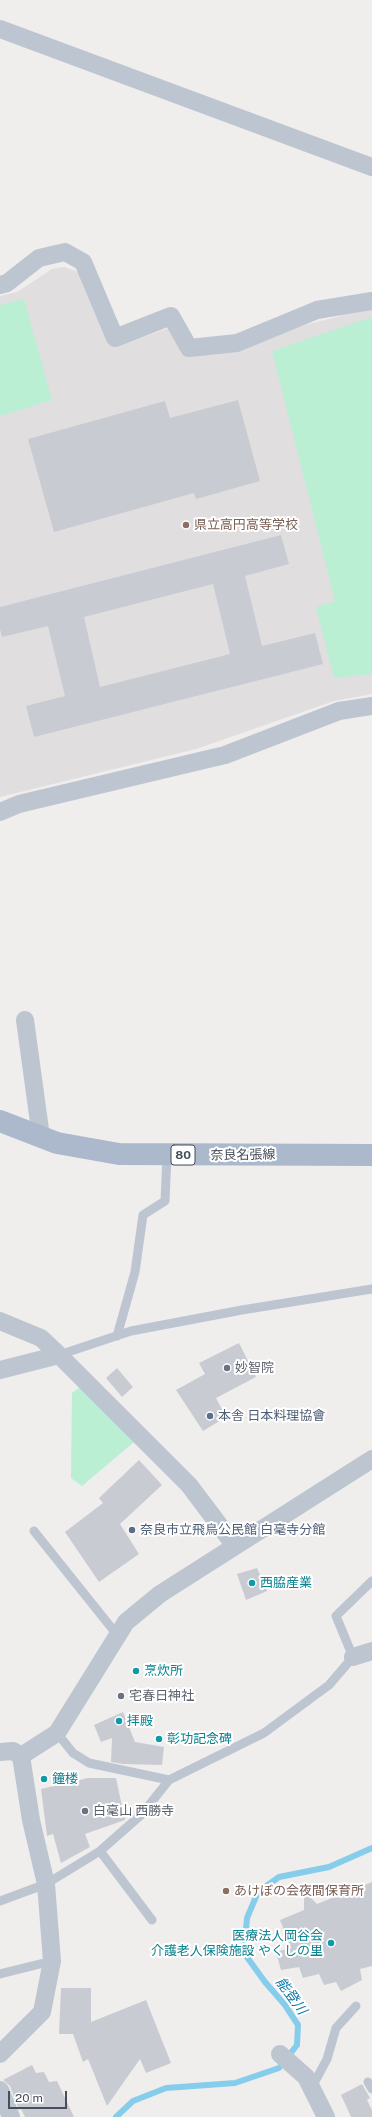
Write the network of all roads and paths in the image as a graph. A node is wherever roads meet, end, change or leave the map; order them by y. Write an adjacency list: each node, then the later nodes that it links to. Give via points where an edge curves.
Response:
1 (0, 29): 2 (street)
2 (372, 168)
3 (0, 285): 4 (street, via 7,283 39,258 65,252 83,262 115,338 171,316 189,348 237,343 317,310)
4 (372, 301)
5 (372, 706): 6 (street, via 339,711 225,754 19,804)
6 (0, 812)
7 (25, 1020): 9 (street)
8 (0, 1121): 9 (main road, 奈良名張線 / 80)
9 (42, 1137): 10 (main road, 奈良名張線 / 80, via 57,1143 119,1154)
10 (167, 1155): 11 (main road, 奈良名張線 / 80); 14 (lane, via 165,1201 143,1215 135,1272)
11 (372, 1155)
12 (372, 1289): 14 (lane, via 242,1310 131,1331)
13 (0, 1321): 15 (street, via 41,1338)
14 (117, 1336): 15 (lane)
15 (59, 1355): 16 (street); 19 (street, via 189,1485)
16 (0, 1370)
17 (372, 1459): 19 (street)
18 (34, 1531): 21 (lane)
19 (235, 1546): 21 (street, via 160,1594 126,1622)
20 (372, 1581): 23 (lane, via 336,1616)
21 (118, 1636): 24 (street)
22 (372, 1651): 23 (street)
23 (353, 1657): 27 (lane, via 329,1686 264,1733)
24 (57, 1733): 26 (street); 27 (lane, via 73,1753 89,1763)
25 (0, 1752): 26 (street, via 13,1751)
26 (21, 1756): 29 (street, via 31,1820)
27 (169, 1780): 28 (lane, via 142,1814)
28 (100, 1851): 29 (lane); 31 (lane)
29 (46, 1884): 30 (lane); 32 (street)
30 (0, 1901)
31 (152, 1920)
32 (52, 1961): 33 (lane); 35 (street, via 42,2012)
33 (0, 1974)
34 (356, 2006): 37 (lane, via 336,2028 327,2059)
35 (0, 2054)
36 (280, 2054): 37 (street)
37 (309, 2083): 40 (street)
38 (0, 2090): 39 (street)
39 (11, 2117)
40 (326, 2117)

